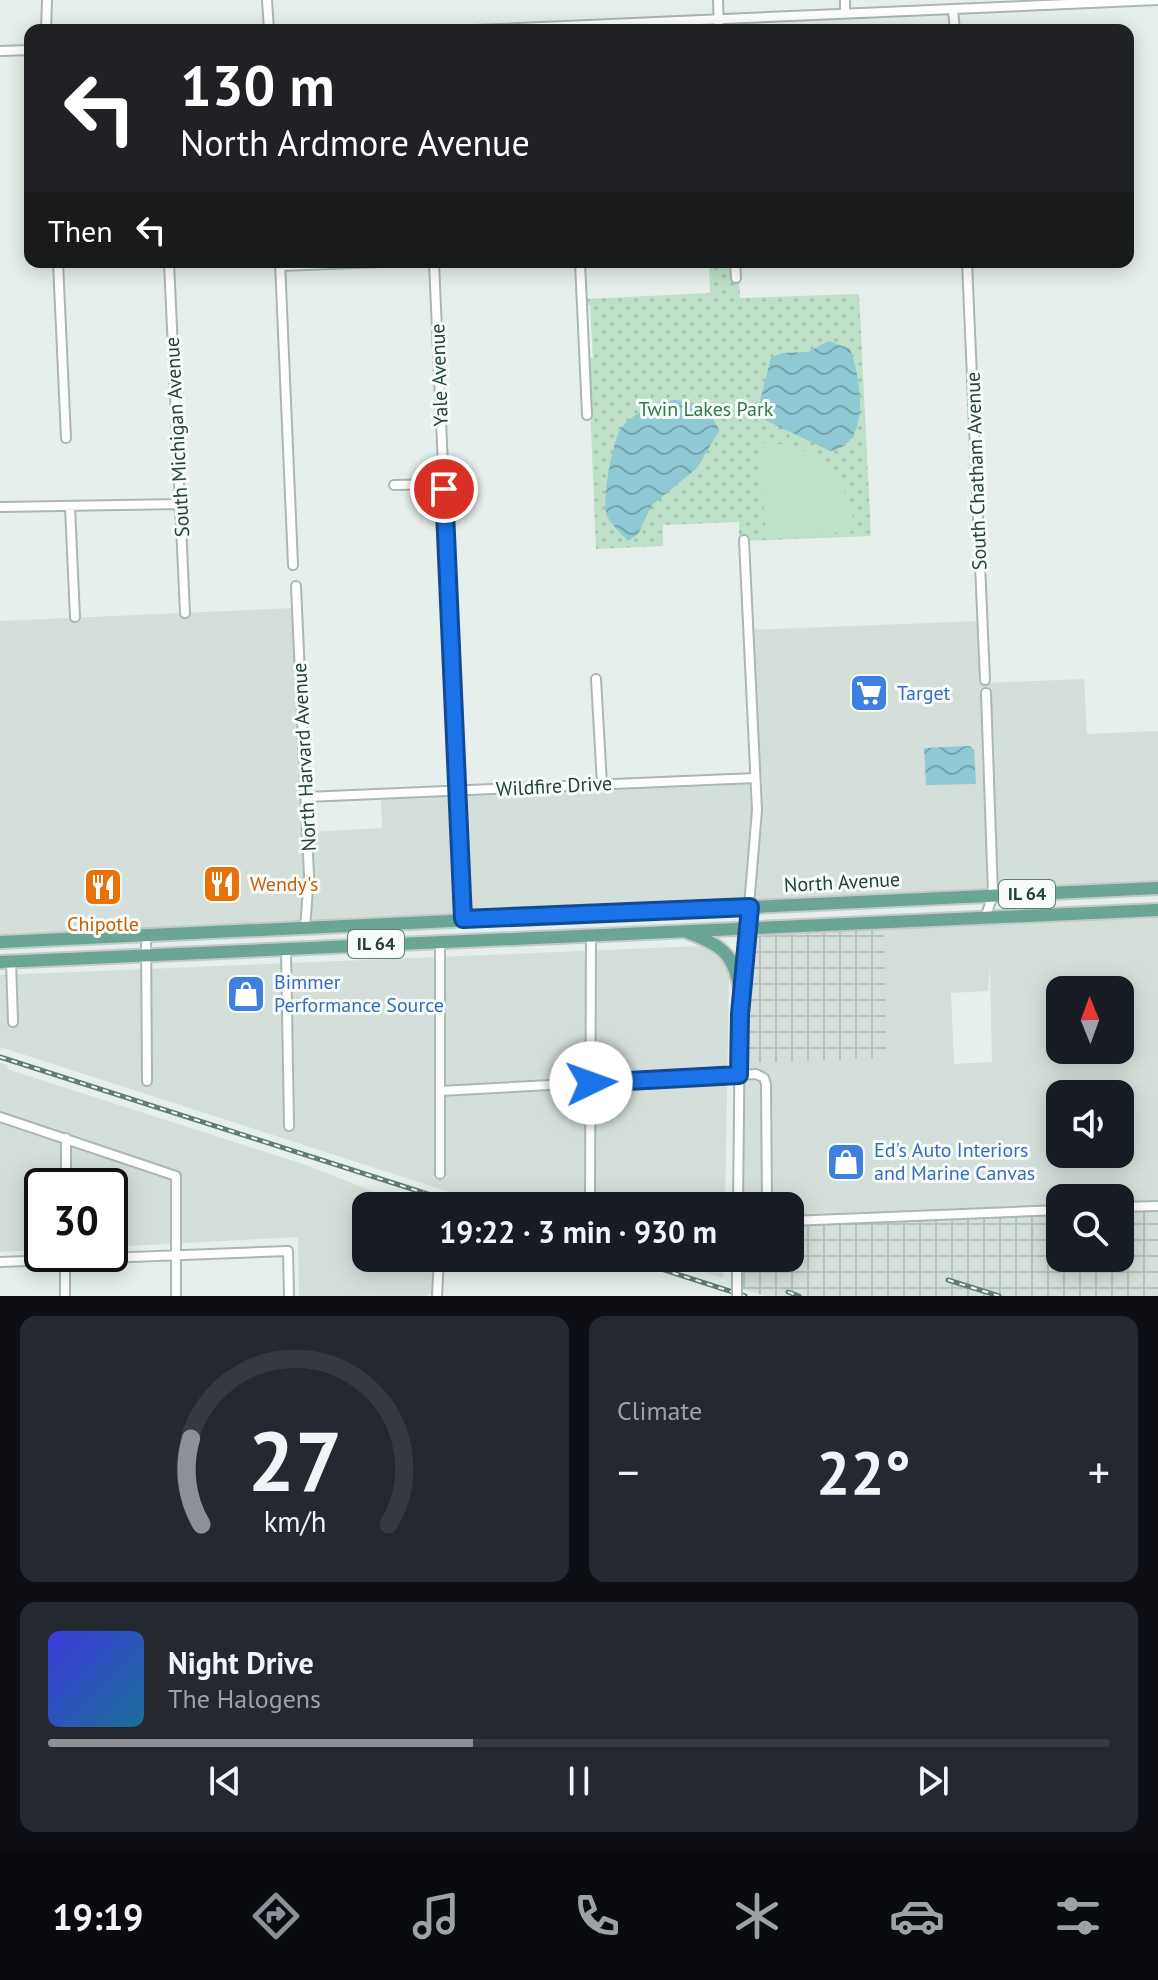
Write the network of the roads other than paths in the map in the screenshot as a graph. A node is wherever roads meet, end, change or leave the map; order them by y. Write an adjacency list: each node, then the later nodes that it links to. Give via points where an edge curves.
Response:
1 (47, 0): 9 (street)
2 (267, 0): 10 (street)
3 (718, 0): 11 (street)
4 (845, 0): 8 (street)
5 (1158, 0): 6 (street)
6 (1061, 2): 7 (street)
7 (956, 6): 8 (street)
8 (845, 13): 12 (street)
9 (46, 24)
10 (269, 24)
11 (719, 24)
12 (730, 24)
13 (24, 50): 14 (street)
14 (0, 51)
15 (58, 268): 24 (street)
16 (169, 268): 27 (street, South Michigan Avenue)
17 (280, 268): 31 (street)
18 (434, 268): 25 (street, Yale Avenue)
19 (580, 268): 23 (street)
20 (735, 268): 22 (street)
21 (967, 268): 36 (street, South Chatham Avenue)
22 (736, 278)
23 (587, 415)
24 (66, 438)
25 (444, 484): 26 (street); 40 (street, Yale Avenue)
26 (394, 485)
27 (181, 504): 29 (street); 33 (street, South Michigan Avenue)
28 (0, 507): 29 (street)
29 (70, 507): 34 (street)
30 (744, 540): 38 (street)
31 (293, 565)
32 (296, 586): 41 (street, North Harvard Avenue)
33 (185, 613)
34 (75, 617)
35 (596, 679): 39 (street)
36 (985, 680)
37 (986, 693): 43 (street)
38 (755, 778): 39 (street, Wildfire Drive); 44 (street)
39 (602, 784): 40 (street, Wildfire Drive)
40 (457, 791): 41 (street, Wildfire Drive); 47 (street, Yale Avenue)
41 (306, 797): 49 (street, North Harvard Avenue)
42 (1158, 888): 43 (main road, North Avenue / IL 64)
43 (993, 895): 44 (main road, North Avenue / IL 64); 46 (street)
44 (750, 907): 47 (main road, North Avenue / IL 64); 48 (street)
45 (1158, 910): 46 (main road, North Avenue / IL 64)
46 (985, 918): 48 (main road, North Avenue / IL 64)
47 (463, 919): 49 (main road, North Avenue / IL 64)
48 (746, 927): 50 (main road, North Avenue / IL 64); 58 (street)
49 (305, 928): 51 (main road, North Avenue / IL 64)
50 (683, 931): 52 (main road, North Avenue / IL 64); 58 (main road, via 724,949)
51 (146, 934): 54 (main road, North Avenue / IL 64); 56 (street)
52 (591, 935): 53 (main road, North Avenue / IL 64); 62 (street)
53 (440, 941): 55 (main road, North Avenue / IL 64); 63 (street)
54 (0, 942)
55 (286, 948): 56 (main road, North Avenue / IL 64); 65 (street)
56 (147, 956): 57 (main road, North Avenue / IL 64); 61 (street)
57 (6, 962): 59 (street)
58 (741, 993): 60 (street)
59 (13, 1022)
60 (739, 1075): 62 (street); 70 (street); 71 (street, via 756,1074 766,1084)
61 (147, 1081)
62 (591, 1083): 63 (street); 69 (street)
63 (440, 1091): 68 (street)
64 (0, 1117): 66 (street)
65 (289, 1126)
66 (66, 1138): 67 (street); 76 (street, via 176,1176)
67 (66, 1168)
68 (440, 1174)
69 (590, 1192)
70 (738, 1192)
71 (767, 1192)
72 (1158, 1206): 73 (street)
73 (1134, 1207)
74 (1046, 1211): 75 (street)
75 (804, 1220)
76 (176, 1255): 77 (street); 84 (street); 85 (street, via 288,1251)
77 (128, 1256)
78 (24, 1260): 79 (street)
79 (0, 1262)
80 (65, 1272): 83 (street)
81 (438, 1272): 86 (street)
82 (737, 1272): 87 (street, bridge)
83 (65, 1296)
84 (176, 1296)
85 (289, 1296)
86 (437, 1296)
87 (737, 1296)

